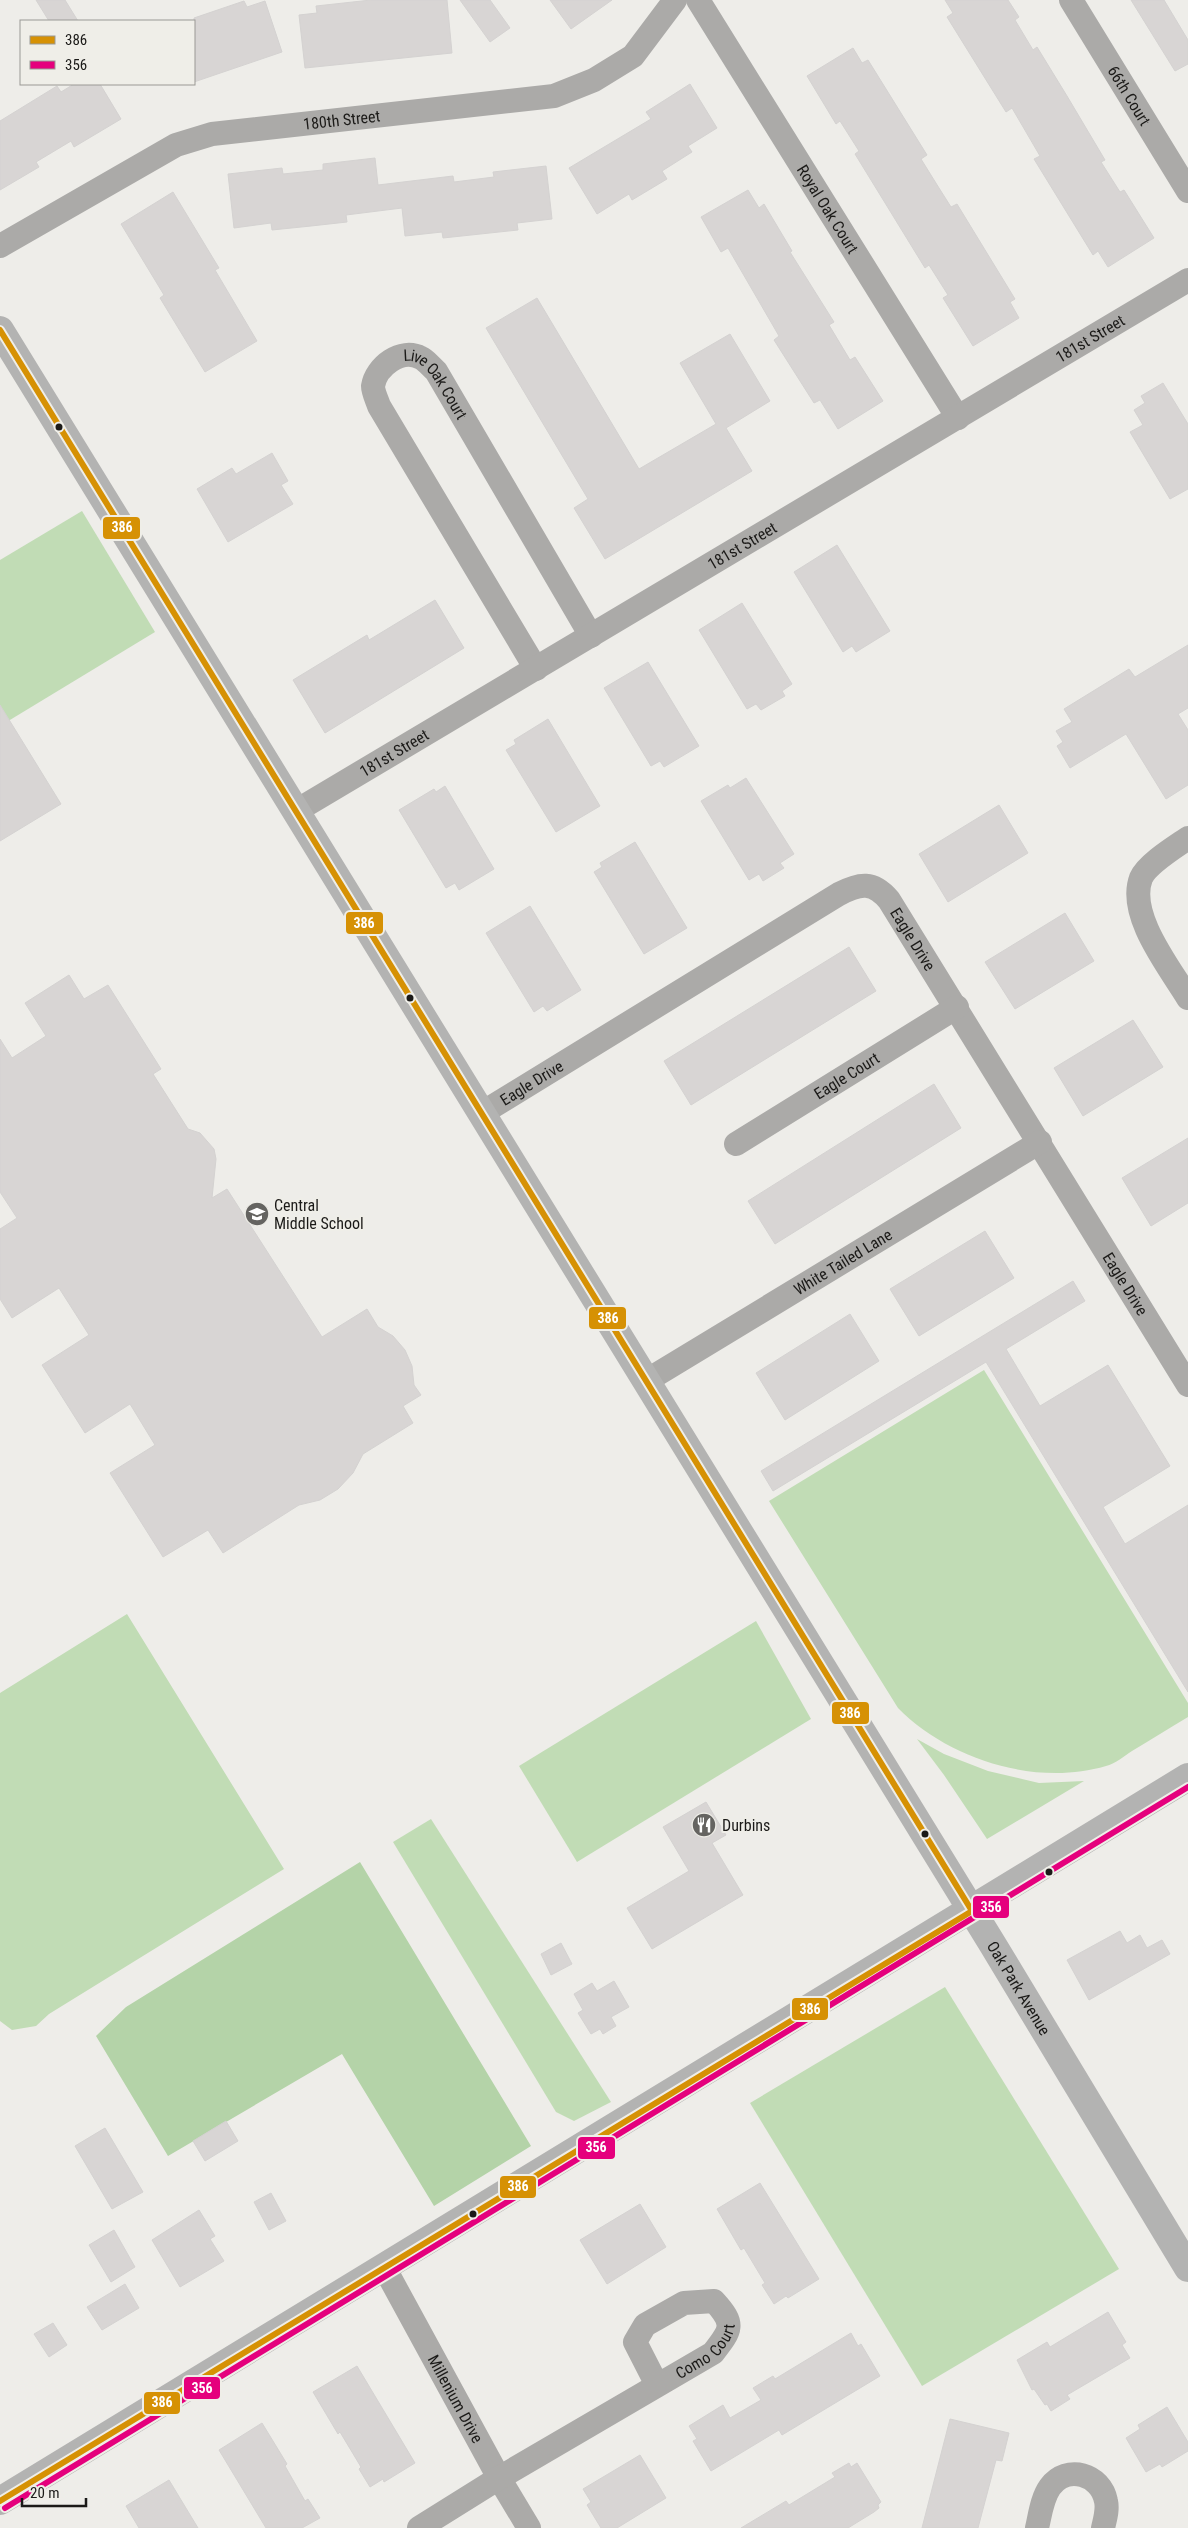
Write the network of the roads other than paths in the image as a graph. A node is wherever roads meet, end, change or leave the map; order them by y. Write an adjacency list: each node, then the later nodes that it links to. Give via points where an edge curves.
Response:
1 (675, 0): 5 (street, 180th Street, via 633,56 594,80 554,96 212,134 176,145)
2 (698, 0): 8 (street, Royal Oak Court)
3 (1072, 0): 4 (street, 66th Court)
4 (1188, 191)
5 (0, 246)
6 (1188, 280): 8 (street, 181st Street)
7 (0, 330): 11 (street, Oak Park Avenue)
8 (958, 418): 9 (street, 181st Street)
9 (591, 636): 10 (street, 181st Street); 10 (street, Live Oak Court, via 436,371 420,357 406,355 390,361 378,372 373,388 379,406)
10 (536, 669): 11 (street, 181st Street)
11 (296, 811): 15 (street, Oak Park Avenue)
12 (1188, 838): 13 (street, via 1157,861 1141,878 1140,894 1141,919)
13 (1188, 998)
14 (957, 1007): 15 (street, Eagle Drive, via 889,900 871,886 854,886); 16 (street, Eagle Drive); 17 (street, Eagle Court)
15 (482, 1113): 18 (street, Oak Park Avenue)
16 (1040, 1142): 18 (street, White Tailed Lane); 19 (street, Eagle Drive)
17 (736, 1144)
18 (646, 1381): 21 (street, Oak Park Avenue)
19 (1188, 1385)
20 (1188, 1777): 21 (street)
21 (972, 1911): 22 (street); 23 (street, Oak Park Avenue)
22 (384, 2267): 25 (street, Millenium Drive); 26 (street)
23 (1188, 2268)
24 (657, 2385): 25 (street, Como Court)
25 (499, 2478): 27 (street, Como Court); 28 (street, Millenium Drive)
26 (0, 2501)
27 (419, 2528)
28 (529, 2528)
29 (1037, 2528): 30 (street, via 1049,2488 1064,2476 1078,2474 1089,2476 1102,2490 1107,2512)
30 (1103, 2528)

